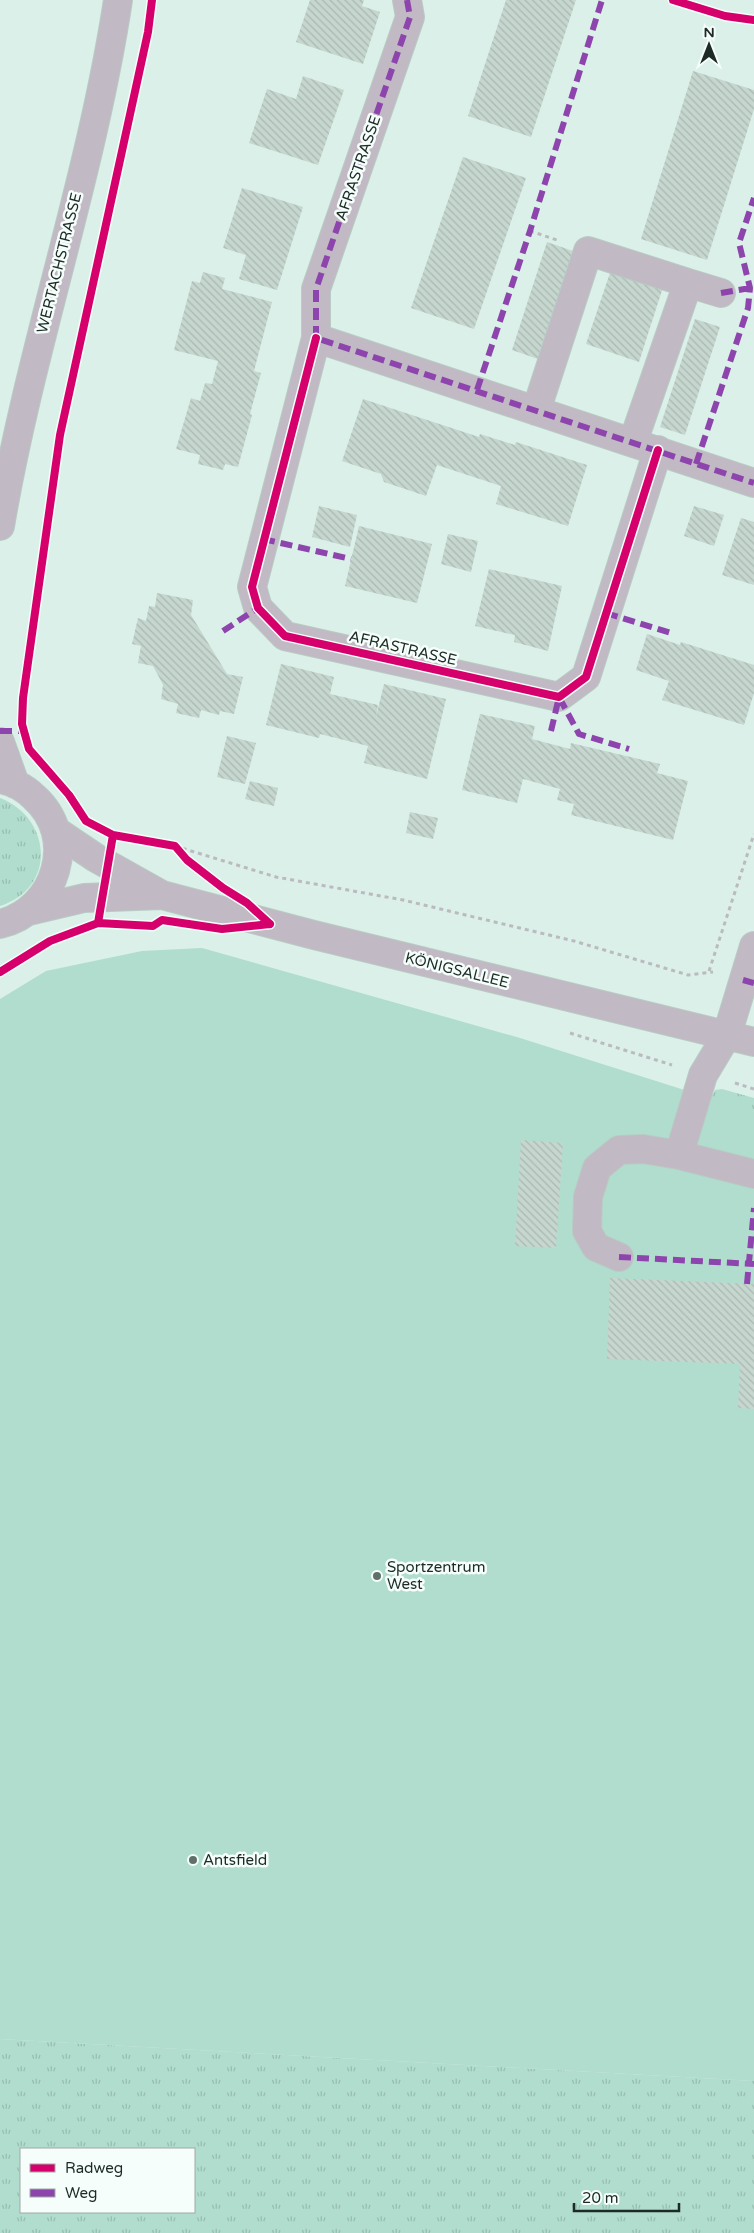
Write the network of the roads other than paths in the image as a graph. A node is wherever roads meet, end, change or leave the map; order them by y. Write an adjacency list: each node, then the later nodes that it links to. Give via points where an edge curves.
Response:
1 (118, 0): 9 (street, WERTACHSTRASSE, via 96,113 32,376)
2 (407, 0): 5 (street, AFRASTRASSE, via 410,17 316,289)
3 (688, 283): 4 (street); 6 (street, via 588,251); 7 (street, AFRASTRASSE)
4 (721, 293)
5 (316, 338): 6 (street); 7 (street, AFRASTRASSE, via 252,587 258,608 285,636 559,697 586,677)
6 (536, 411): 7 (street)
7 (645, 446): 8 (street)
8 (754, 483)
9 (0, 526)
10 (0, 742): 11 (street)
11 (8, 781): 12 (street, via 27,790 45,809)
12 (56, 831): 13 (street, KÖNIGSALLEE); 14 (street, via 57,869 46,893)
13 (162, 895): 14 (street, KÖNIGSALLEE, via 84,898); 17 (street, KÖNIGSALLEE)
14 (29, 911): 15 (street)
15 (0, 924)
16 (754, 946): 17 (street)
17 (726, 1035): 18 (street, KÖNIGSALLEE); 19 (street, via 703,1074)
18 (754, 1042)
19 (679, 1155): 20 (street); 21 (street, via 644,1149 619,1150 597,1168 588,1197 588,1231 596,1247)
20 (754, 1174)
21 (619, 1257)

